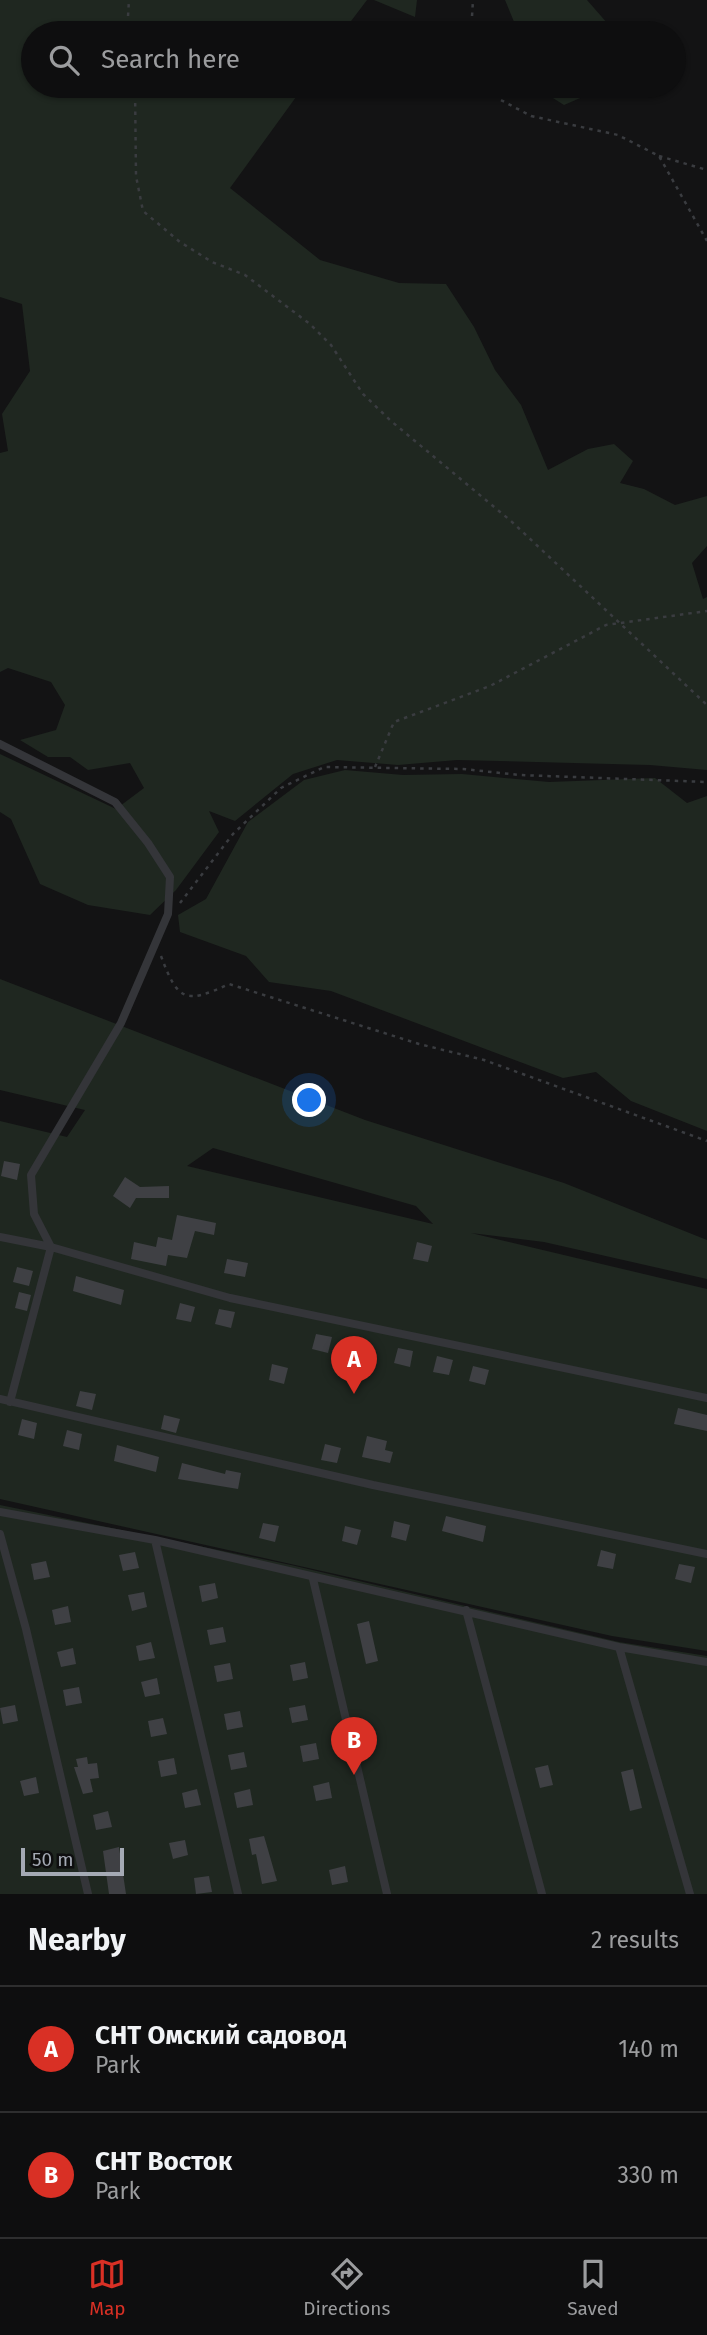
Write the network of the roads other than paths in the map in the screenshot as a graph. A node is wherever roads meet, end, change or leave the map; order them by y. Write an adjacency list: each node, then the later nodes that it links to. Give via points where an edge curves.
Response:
1 (0, 744): 3 (lane, via 115,802 170,877 168,914 121,1023 31,1175 34,1214)
2 (0, 1237): 3 (lane)
3 (51, 1247): 4 (lane, via 230,1298); 6 (lane)
4 (707, 1398)
5 (0, 1399): 6 (lane)
6 (10, 1402): 10 (lane, via 373,1485)
7 (0, 1512): 9 (lane)
8 (0, 1534): 15 (lane)
9 (155, 1540): 11 (lane); 16 (lane)
10 (707, 1554)
11 (313, 1579): 12 (lane); 17 (lane)
12 (466, 1610): 13 (lane); 18 (lane)
13 (619, 1647): 14 (lane); 19 (lane)
14 (707, 1662)
15 (88, 1894)
16 (238, 1894)
17 (387, 1894)
18 (542, 1894)
19 (690, 1894)

